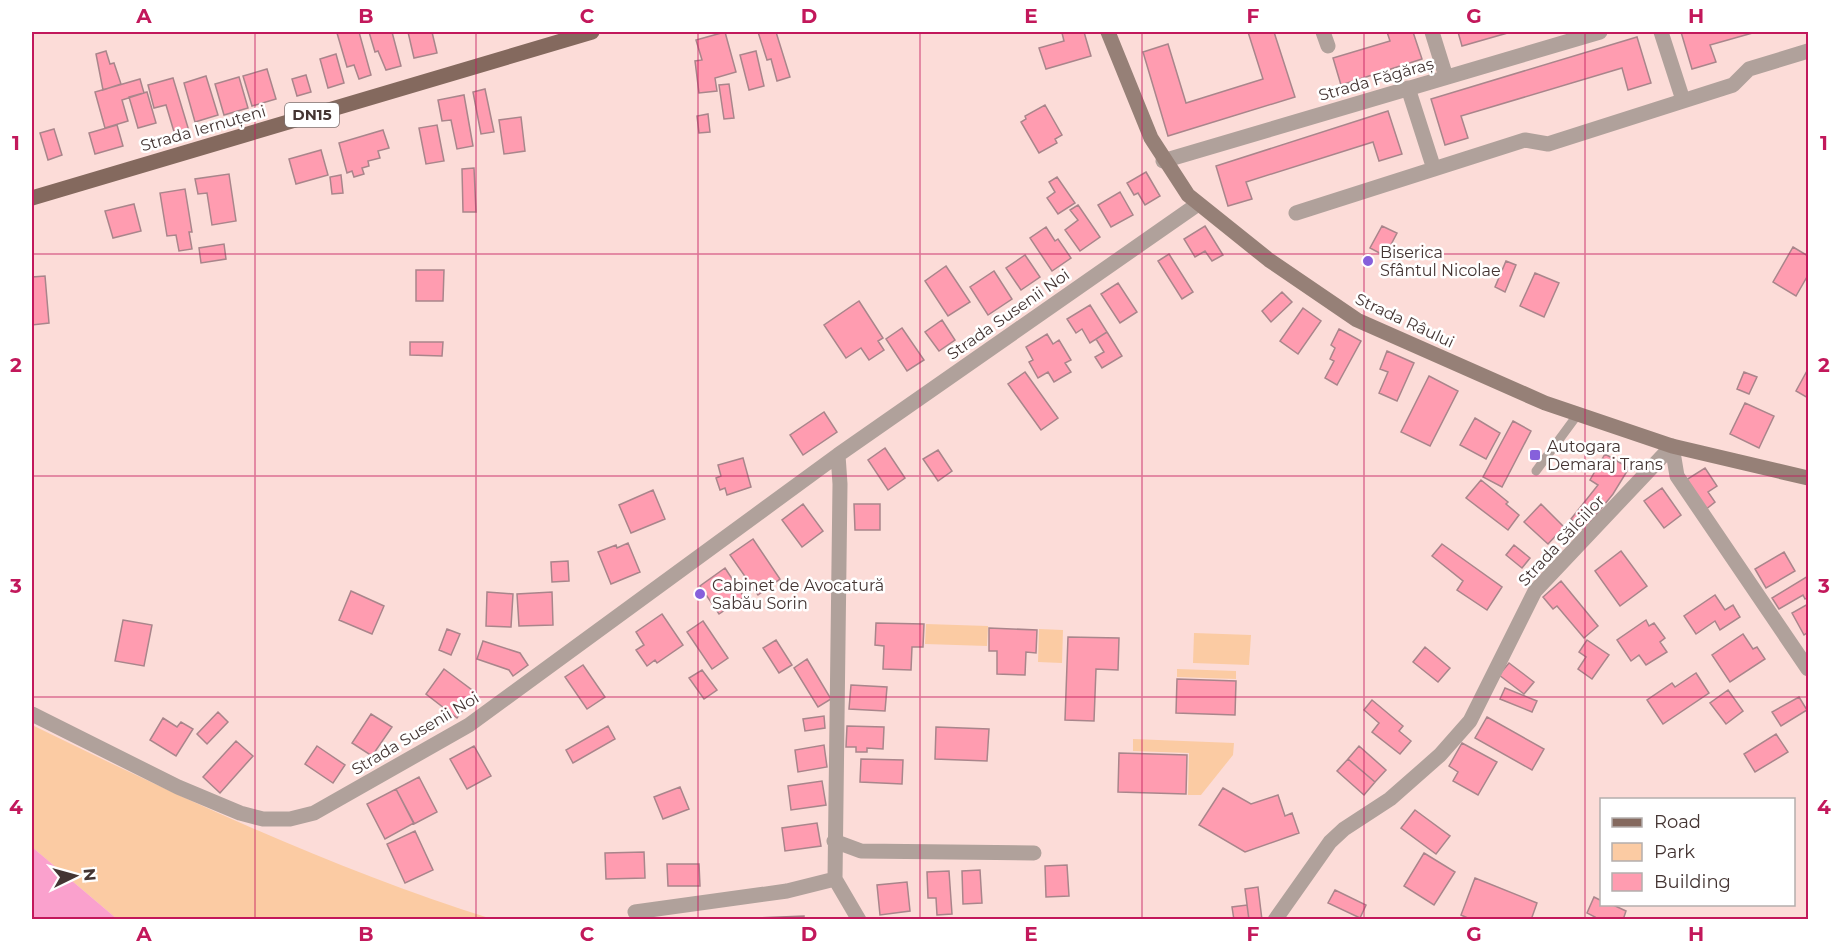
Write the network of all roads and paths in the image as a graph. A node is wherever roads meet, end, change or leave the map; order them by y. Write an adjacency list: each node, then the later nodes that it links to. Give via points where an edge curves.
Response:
1 (592, 32): 12 (main road, Strada Iernuțeni / DN15)
2 (1107, 32): 10 (main road, Strada Râului)
3 (1432, 32): 7 (street)
4 (1600, 32): 7 (street, Strada Făgăraș)
5 (1661, 32): 9 (street)
6 (1809, 51): 9 (street, via 1749,69 1733,85)
7 (1446, 77): 8 (street, Strada Făgăraș)
8 (1408, 88): 10 (street, Strada Făgăraș); 11 (street)
9 (1683, 100): 11 (street, via 1548,144 1525,140)
10 (1163, 161): 13 (main road, Strada Râului)
11 (1434, 169): 14 (street)
12 (32, 198)
13 (1198, 204): 15 (main road, Strada Râului, via 1269,260 1357,320); 17 (street, Strada Susenii Noi)
14 (1296, 213)
15 (1578, 414): 16 (main road, Strada Râului); 18 (lane)
16 (1672, 446): 19 (main road, Strada Râului); 20 (street, via 1677,476); 27 (street, Strada Sălciilor, via 1535,591 1470,721 1440,755 1390,799 1330,842)
17 (838, 455): 21 (street, Strada Susenii Noi, via 469,725 314,813 290,819 263,819 240,813 178,787); 22 (street)
18 (1536, 471)
19 (1809, 478)
20 (1809, 669)
21 (32, 714)
22 (834, 841): 23 (street, via 861,850); 24 (street)
23 (1035, 853)
24 (835, 879): 25 (street, via 787,891); 26 (street)
25 (635, 912)
26 (859, 920)
27 (1275, 920)

